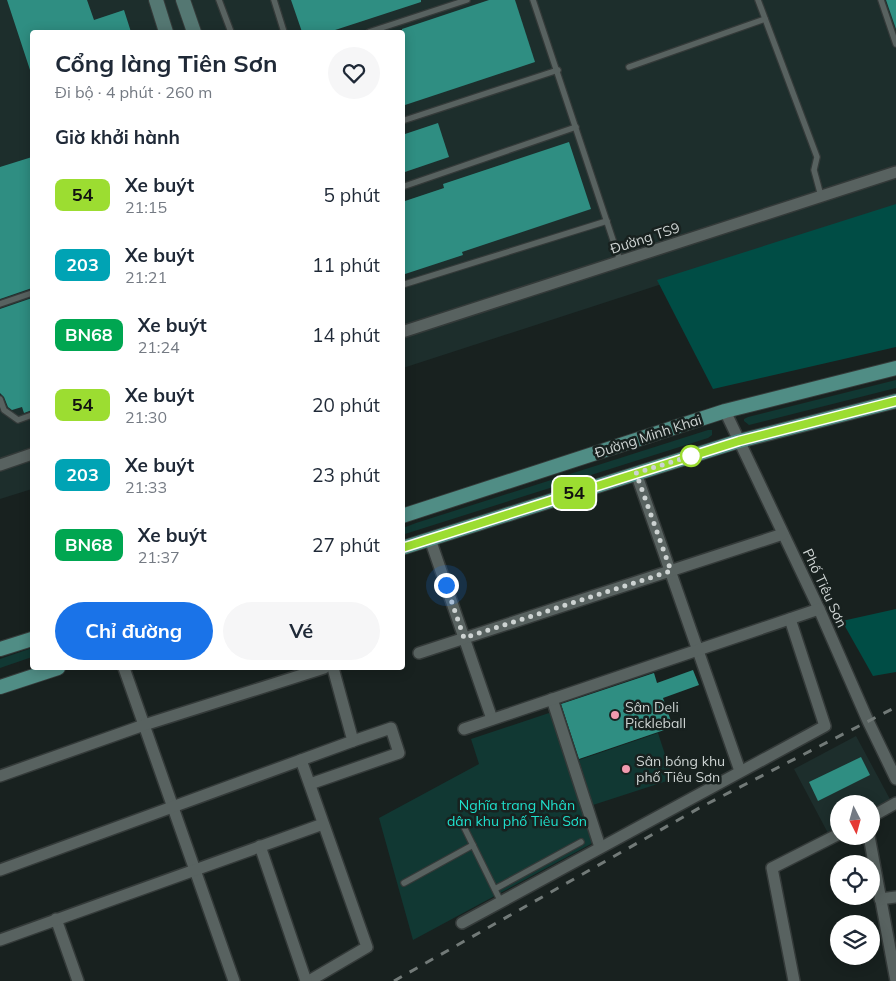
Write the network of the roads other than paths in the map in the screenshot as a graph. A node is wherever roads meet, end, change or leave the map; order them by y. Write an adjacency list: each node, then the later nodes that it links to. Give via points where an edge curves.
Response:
1 (156, 0): 10 (main road)
2 (183, 0): 11 (main road)
3 (220, 0): 12 (lane)
4 (274, 0): 13 (lane)
5 (467, 0): 14 (lane)
6 (533, 0): 17 (lane)
7 (758, 0): 9 (lane)
8 (881, 0): 15 (lane)
9 (765, 19): 16 (lane); 22 (lane, via 817,157 814,170)
10 (165, 30)
11 (193, 30)
12 (230, 30)
13 (283, 30)
14 (375, 30)
15 (896, 44)
16 (629, 67)
17 (558, 70): 18 (lane); 19 (lane)
18 (405, 120)
19 (576, 127): 21 (lane); 23 (lane)
20 (896, 172): 22 (street, Đường TS9)
21 (405, 185)
22 (821, 196): 24 (street, Đường TS9)
23 (606, 220): 24 (lane); 25 (lane)
24 (620, 262): 28 (street, Đường TS9)
25 (405, 284)
26 (30, 294): 27 (lane)
27 (0, 304)
28 (405, 331)
29 (896, 368): 32 (main road, Đường Minh Khai)
30 (0, 399): 33 (lane, via 4,410 18,420)
31 (896, 401): 34 (main road)
32 (726, 411): 34 (street, Phố Tiêu Sơn); 38 (main road, Đường Minh Khai)
33 (30, 416)
34 (739, 441): 37 (main road); 39 (street, Phố Tiêu Sơn)
35 (30, 455): 36 (street)
36 (0, 465)
37 (636, 473): 40 (main road); 42 (street)
38 (405, 515)
39 (783, 534): 42 (street); 43 (street, Phố Tiêu Sơn)
40 (430, 539): 41 (main road); 45 (street)
41 (405, 547)
42 (671, 571): 45 (street); 48 (street)
43 (819, 609): 44 (street); 63 (street, Phố Tiêu Sơn)
44 (790, 619): 48 (street); 61 (street, via 824,726)
45 (464, 638): 49 (street); 56 (street)
46 (30, 640): 47 (main road)
47 (0, 649)
48 (698, 650): 55 (street); 61 (street)
49 (419, 653)
50 (52, 670): 54 (main road)
51 (125, 670): 57 (street)
52 (318, 670): 57 (street)
53 (334, 670): 59 (street)
54 (0, 687)
55 (552, 699): 56 (street); 74 (street)
56 (492, 719): 58 (street)
57 (144, 725): 62 (street); 66 (street)
58 (464, 729)
59 (353, 741): 60 (street); 64 (street, via 391,728 400,753)
60 (301, 760): 64 (street); 66 (street)
61 (740, 771): 74 (street)
62 (0, 776)
63 (896, 779)
64 (310, 784): 68 (street)
65 (896, 804): 67 (street)
66 (173, 807): 75 (street); 76 (street)
67 (880, 812)
68 (323, 824): 73 (street); 88 (street, via 367,947)
69 (464, 826): 72 (lane)
70 (830, 839): 89 (street, via 772,868)
71 (581, 842): 78 (lane)
72 (473, 845): 77 (lane); 78 (lane)
73 (260, 846): 76 (street); 88 (street)
74 (600, 847): 81 (street)
75 (0, 870)
76 (195, 870): 82 (street); 87 (street)
77 (404, 883)
78 (495, 889): 81 (lane)
79 (896, 897): 80 (street)
80 (880, 899): 84 (street)
81 (501, 902): 83 (street)
82 (56, 919): 85 (street); 86 (street)
83 (462, 923)
84 (891, 928): 90 (street)
85 (0, 940)
86 (78, 981)
87 (234, 981)
88 (308, 981)
89 (794, 981)
90 (896, 981)

